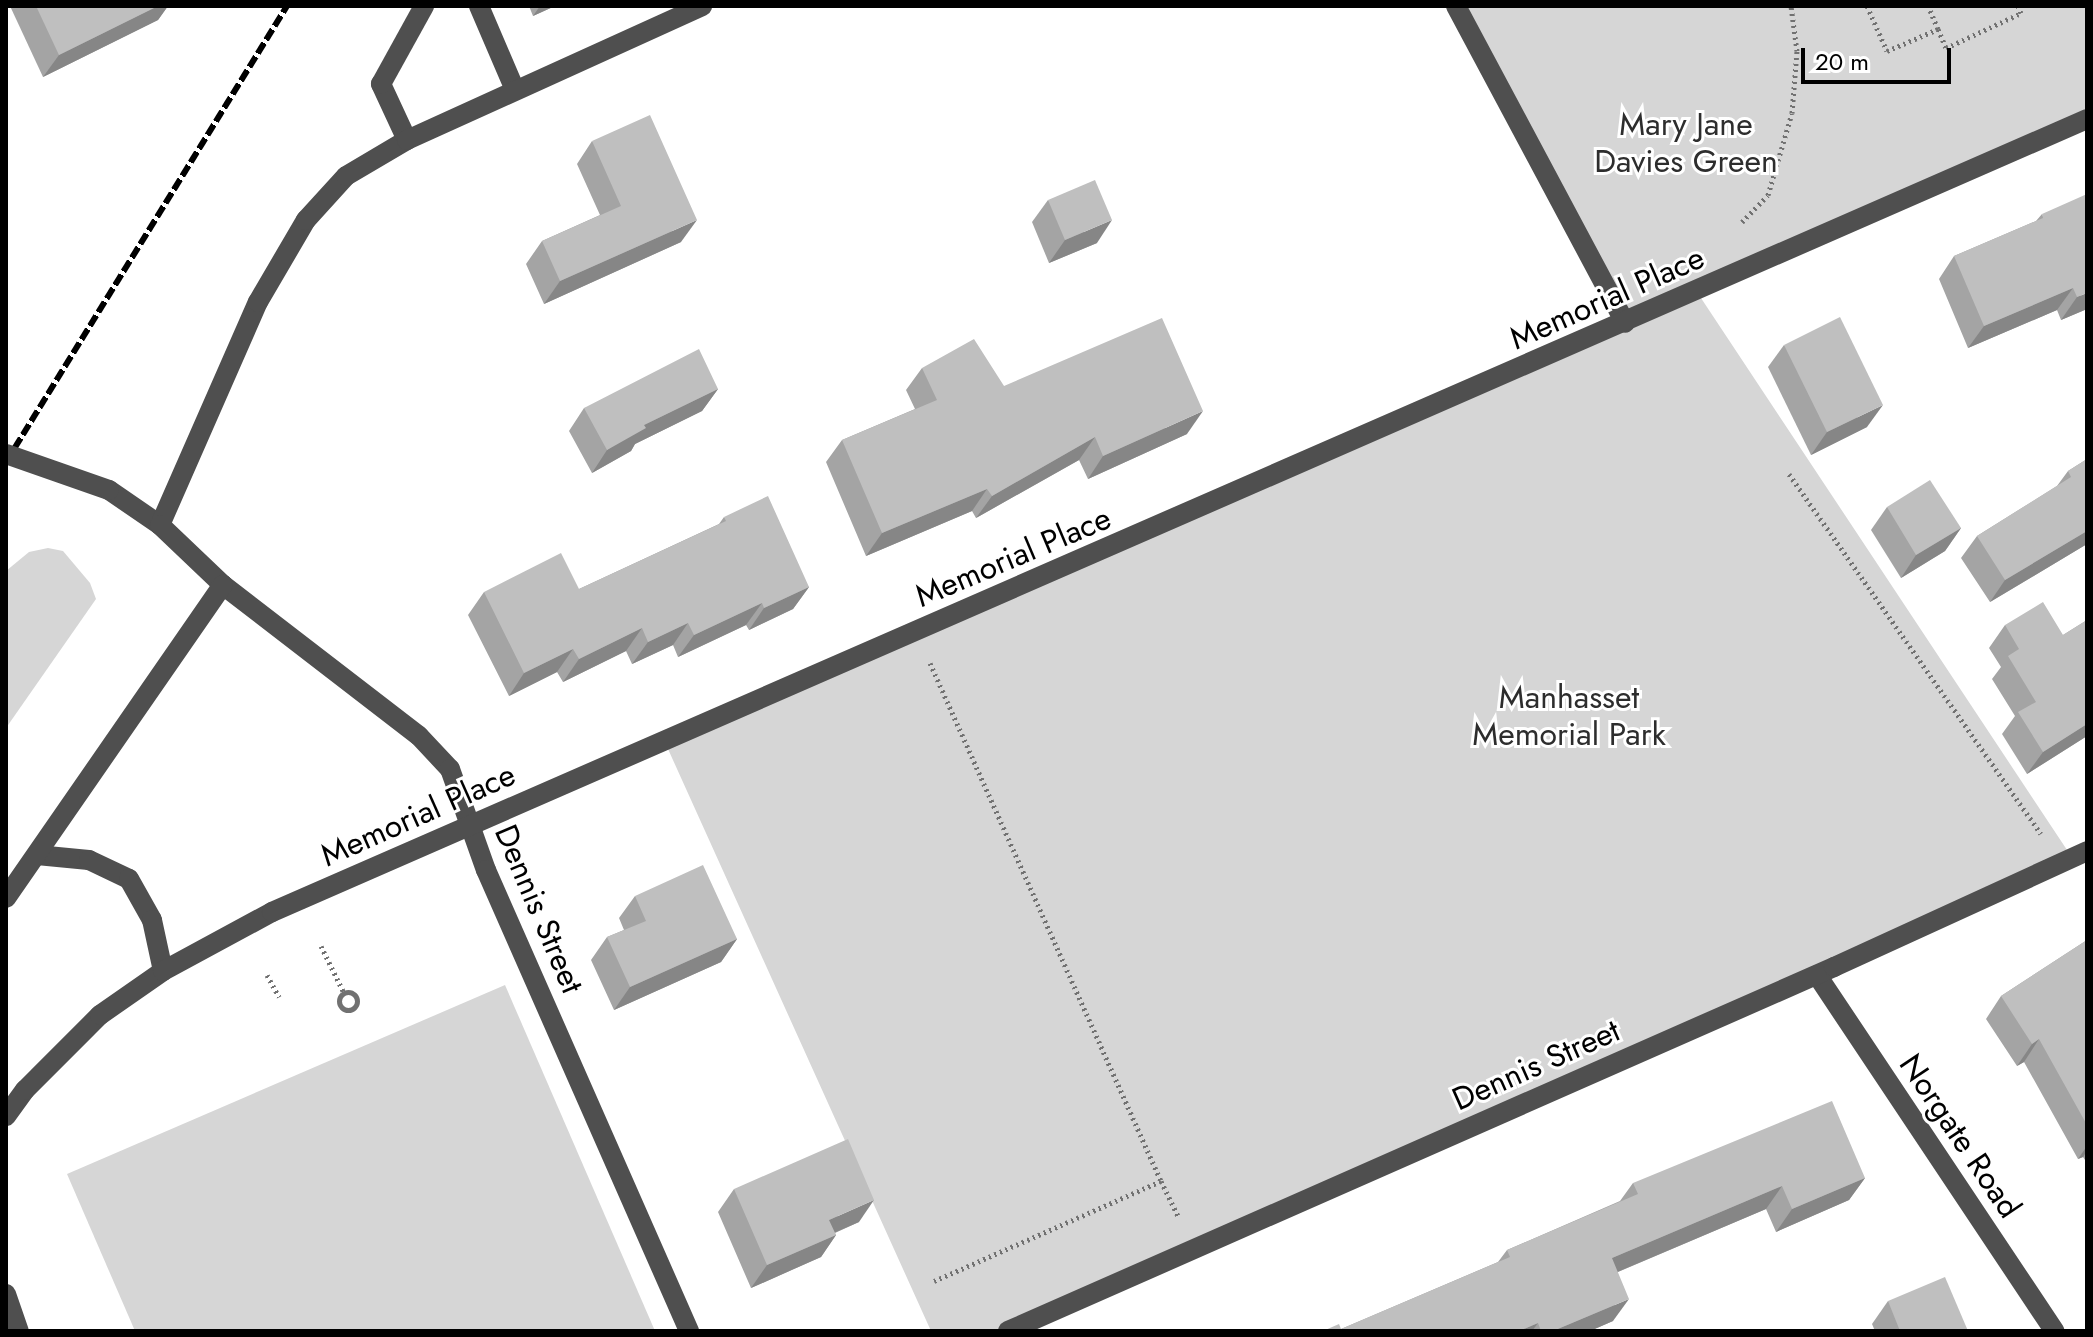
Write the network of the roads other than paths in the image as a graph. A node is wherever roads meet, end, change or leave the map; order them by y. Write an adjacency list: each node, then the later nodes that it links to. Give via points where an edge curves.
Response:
1 (424, 6): 7 (street, via 381,84)
2 (479, 6): 5 (street)
3 (702, 6): 5 (street)
4 (1456, 6): 8 (street)
5 (515, 90): 7 (street)
6 (2087, 119): 8 (street, Memorial Place)
7 (407, 140): 10 (street, via 346,176 306,220 258,302)
8 (1625, 323): 12 (street, Memorial Place)
9 (6, 454): 10 (street, Dennis Street, bridge, via 109,490)
10 (160, 525): 11 (street, Dennis Street)
11 (223, 585): 12 (street, Dennis Street, via 419,736 450,769); 14 (street)
12 (471, 824): 16 (street, Memorial Place, via 272,912); 21 (street, Dennis Street, via 486,870)
13 (2087, 851): 17 (street, Dennis Street)
14 (37, 855): 15 (street); 16 (street, via 89,860 129,879 152,920)
15 (6, 898)
16 (163, 971): 18 (street, Memorial Place, via 100,1015)
17 (1817, 975): 22 (street, Dennis Street); 23 (street, Norgate Road)
18 (6, 1116)
19 (6, 1294): 20 (street)
20 (19, 1331)
21 (689, 1331)
22 (1008, 1331)
23 (2054, 1331)

